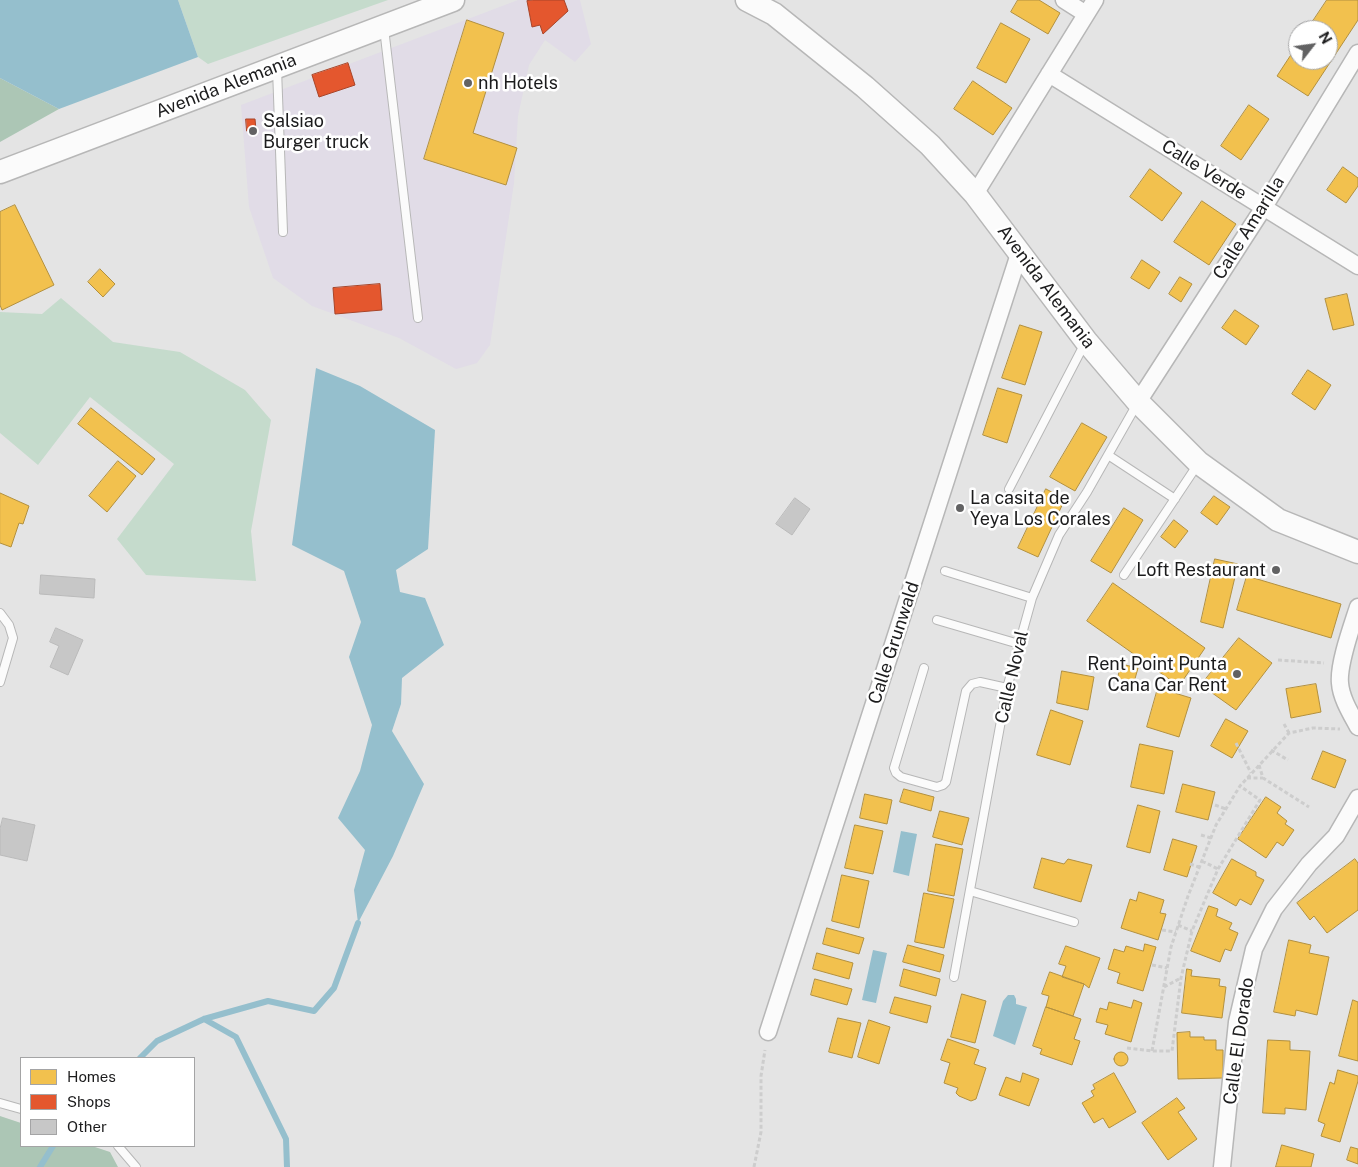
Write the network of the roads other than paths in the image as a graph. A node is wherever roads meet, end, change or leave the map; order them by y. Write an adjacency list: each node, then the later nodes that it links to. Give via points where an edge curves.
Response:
1 (453, 0): 5 (street, Avenida Alemania)
2 (747, 0): 10 (street, Avenida Alemania, via 774,14 865,88 930,145)
3 (1064, 0): 4 (street)
4 (1090, 7): 8 (street)
5 (384, 26): 7 (street, Avenida Alemania); 15 (lane)
6 (1358, 53): 11 (street, Calle Amarilla)
7 (277, 67): 9 (street, Avenida Alemania); 12 (lane)
8 (1049, 74): 10 (street); 11 (street, Calle Verde)
9 (0, 172)
10 (975, 194): 13 (street, Avenida Alemania)
11 (1264, 207): 14 (street, Calle Verde); 17 (street, Calle Amarilla)
12 (283, 232)
13 (1019, 254): 16 (street, Avenida Alemania); 38 (street, Calle Grunwald)
14 (1358, 266)
15 (418, 318)
16 (1086, 341): 17 (street, Avenida Alemania); 20 (lane)
17 (1138, 402): 18 (lane, Calle Noval); 19 (street, Avenida Alemania)
18 (1108, 455): 21 (lane); 25 (lane, Calle Noval, via 1059,535)
19 (1200, 463): 21 (lane); 22 (street, Avenida Alemania, via 1278,520)
20 (1009, 489)
21 (1175, 499): 24 (lane)
22 (1358, 552)
23 (945, 571): 25 (lane)
24 (1124, 575)
25 (1032, 598): 29 (lane, Calle Noval)
26 (1358, 606): 33 (street, via 1340,683)
27 (0, 613): 31 (lane, via 13,638)
28 (937, 620): 29 (lane)
29 (1019, 644): 32 (lane, Calle Noval)
30 (924, 668): 32 (lane, via 894,768 901,777 937,787 946,782 966,691 972,684 980,682)
31 (0, 682)
32 (1007, 688): 35 (lane, Calle Noval)
33 (1354, 728)
34 (1358, 798): 43 (street, Calle El Dorado, via 1336,836 1274,909 1254,948 1237,1022)
35 (970, 891): 36 (lane); 37 (lane, Calle Noval)
36 (1074, 922)
37 (954, 977)
38 (768, 1032)
39 (0, 1103): 40 (lane)
40 (20, 1108)
41 (119, 1147): 42 (lane)
42 (136, 1167)
43 (1222, 1167)

